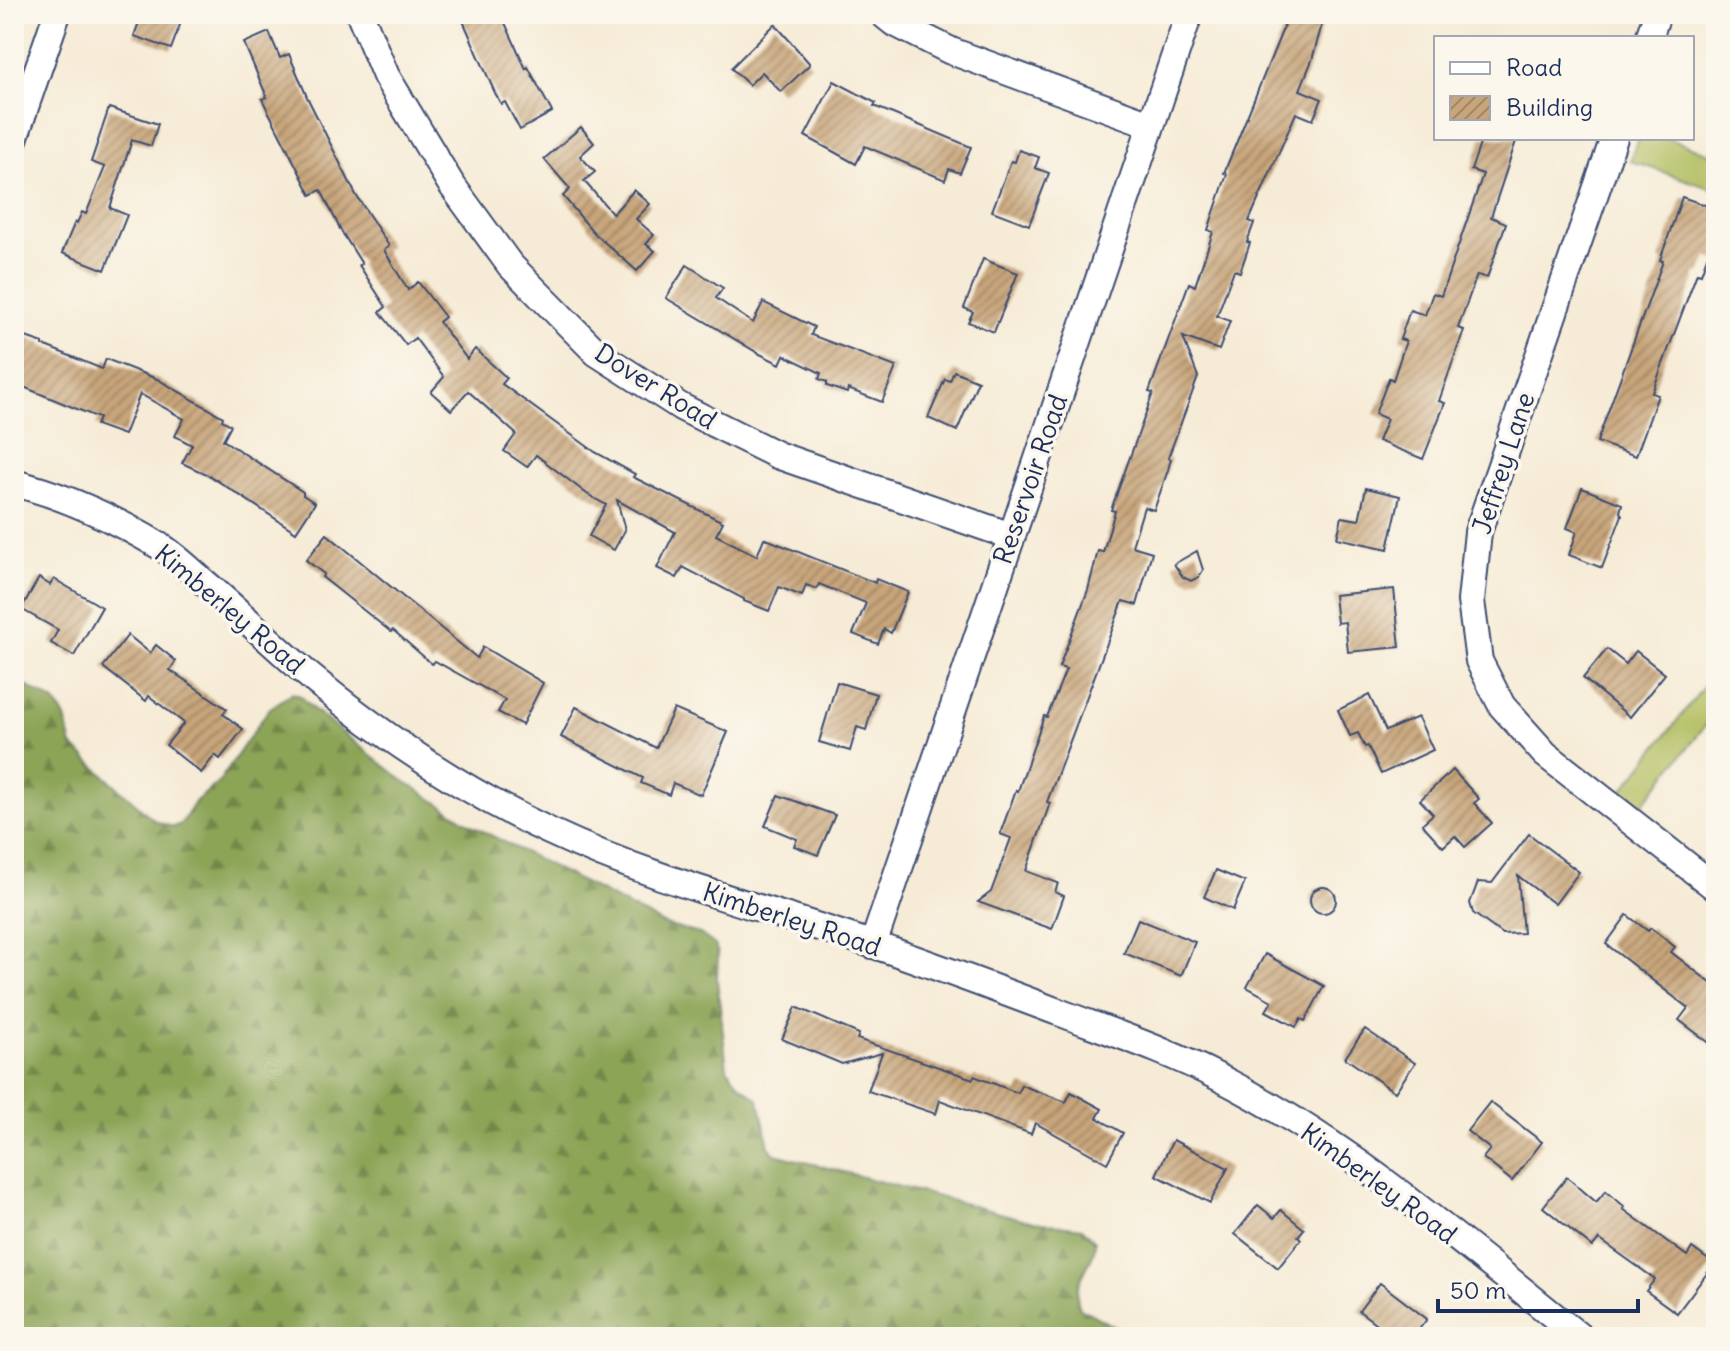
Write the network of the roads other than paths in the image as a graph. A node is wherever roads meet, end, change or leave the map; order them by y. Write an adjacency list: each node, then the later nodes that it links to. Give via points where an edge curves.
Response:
1 (57, 14): 8 (street)
2 (360, 14): 11 (street, Dover Road, via 386,76 451,184 510,265 597,353 681,407 777,455)
3 (883, 14): 7 (street, via 951,51)
4 (1189, 14): 7 (street, Reservoir Road)
5 (1657, 14): 6 (street)
6 (1650, 36)
7 (1150, 124): 11 (street, Reservoir Road)
8 (14, 139)
9 (1613, 140): 12 (street, Jeffrey Lane, via 1478,532 1471,601 1479,661 1502,706 1545,754)
10 (14, 483): 13 (street, Kimberley Road, via 93,511 166,550 313,679 386,733 463,784 549,831 768,913)
11 (1011, 536): 13 (street, Reservoir Road)
12 (1716, 888)
13 (873, 945): 14 (street, Kimberley Road, via 1121,1035 1221,1078 1315,1134 1413,1204)
14 (1580, 1337)

